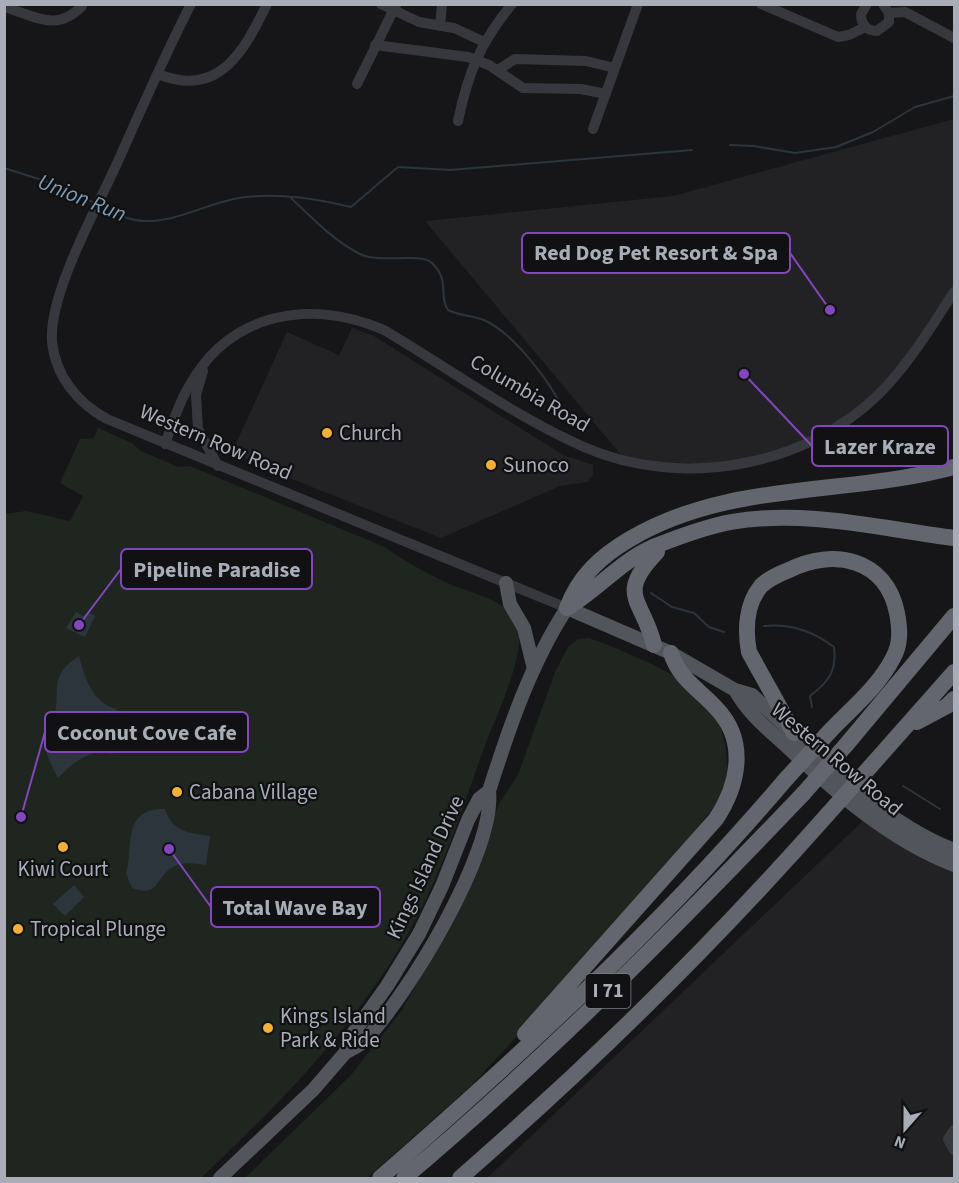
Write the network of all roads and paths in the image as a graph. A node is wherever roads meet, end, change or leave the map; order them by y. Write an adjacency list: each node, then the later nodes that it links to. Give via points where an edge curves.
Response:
1 (191, 4): 21 (street, Western Row Road)
2 (267, 4): 21 (street, via 249,42 226,68 196,80)
3 (381, 4): 11 (street)
4 (442, 4): 13 (street)
5 (512, 4): 16 (street)
6 (638, 4): 19 (street)
7 (761, 4): 14 (street, via 838,37)
8 (867, 4): 14 (street, via 861,14)
9 (82, 6): 10 (street, via 58,22)
10 (4, 7)
11 (395, 7): 13 (street, via 419,22); 17 (street)
12 (886, 9): 14 (street, via 889,22 882,29 872,31); 15 (street, via 904,12)
13 (440, 26): 16 (street)
14 (865, 27)
15 (954, 38)
16 (484, 42): 18 (street)
17 (375, 45): 18 (street); 22 (street)
18 (476, 59): 20 (street); 24 (street)
19 (615, 68): 20 (street, via 586,61 515,59); 23 (street)
20 (498, 70): 23 (street, via 523,88 581,89)
21 (158, 74): 28 (street, Western Row Road, via 80,247 55,312 52,340 64,381 93,412)
22 (357, 84)
23 (606, 94): 25 (street)
24 (458, 120)
25 (593, 129)
26 (954, 292): 27 (street, Columbia Road, via 904,366 861,410 791,450 740,465 659,465 626,461 586,448 550,431 384,330 342,316 320,312 293,314 260,324 235,337)
27 (203, 367): 28 (street, Columbia Road, via 188,388); 29 (street, via 195,406 198,429)
28 (165, 444): 29 (street, Western Row Road)
29 (218, 466): 33 (street, Western Row Road)
30 (954, 467): 34 (highway, via 742,497 680,514 646,529 606,556 581,578)
31 (949, 537): 32 (highway, via 778,518 709,527)
32 (664, 544): 34 (highway, via 642,553); 36 (highway, via 645,563 635,583 635,604 649,625)
33 (506, 583): 34 (street, Western Row Road); 38 (main road, via 510,604 524,628)
34 (567, 608): 36 (main road, Western Row Road); 38 (main road, Kings Island Drive)
35 (954, 616): 51 (highway, I 71, bridge, via 803,794 668,934 473,1120)
36 (654, 645): 37 (main road, Western Row Road)
37 (671, 653): 40 (main road, Western Row Road); 46 (highway, via 677,670 719,711 733,738 737,768 728,801 491,1072)
38 (534, 669): 49 (main road, Kings Island Drive, via 489,791 479,799 419,934 387,986 352,1035 345,1053 313,1090)
39 (954, 672): 42 (highway, I 71)
40 (735, 690): 43 (main road, Western Row Road, via 752,695); 45 (main road, Western Row Road, via 744,706 868,816)
41 (954, 699): 42 (highway)
42 (910, 725): 52 (highway, I 71, bridge, via 675,979)
43 (794, 733): 44 (main road, Western Row Road, via 875,803 921,834); 46 (highway, bridge, via 749,652 746,639 750,607 761,586 772,577 819,559 841,558 861,564 886,587 900,628 894,657 880,678 693,882)
44 (954, 850)
45 (954, 865)
46 (476, 1095): 50 (highway)
47 (954, 1130): 48 (street, via 948,1139)
48 (954, 1150)
49 (220, 1179)
50 (380, 1179)
51 (404, 1179)
52 (460, 1179)

